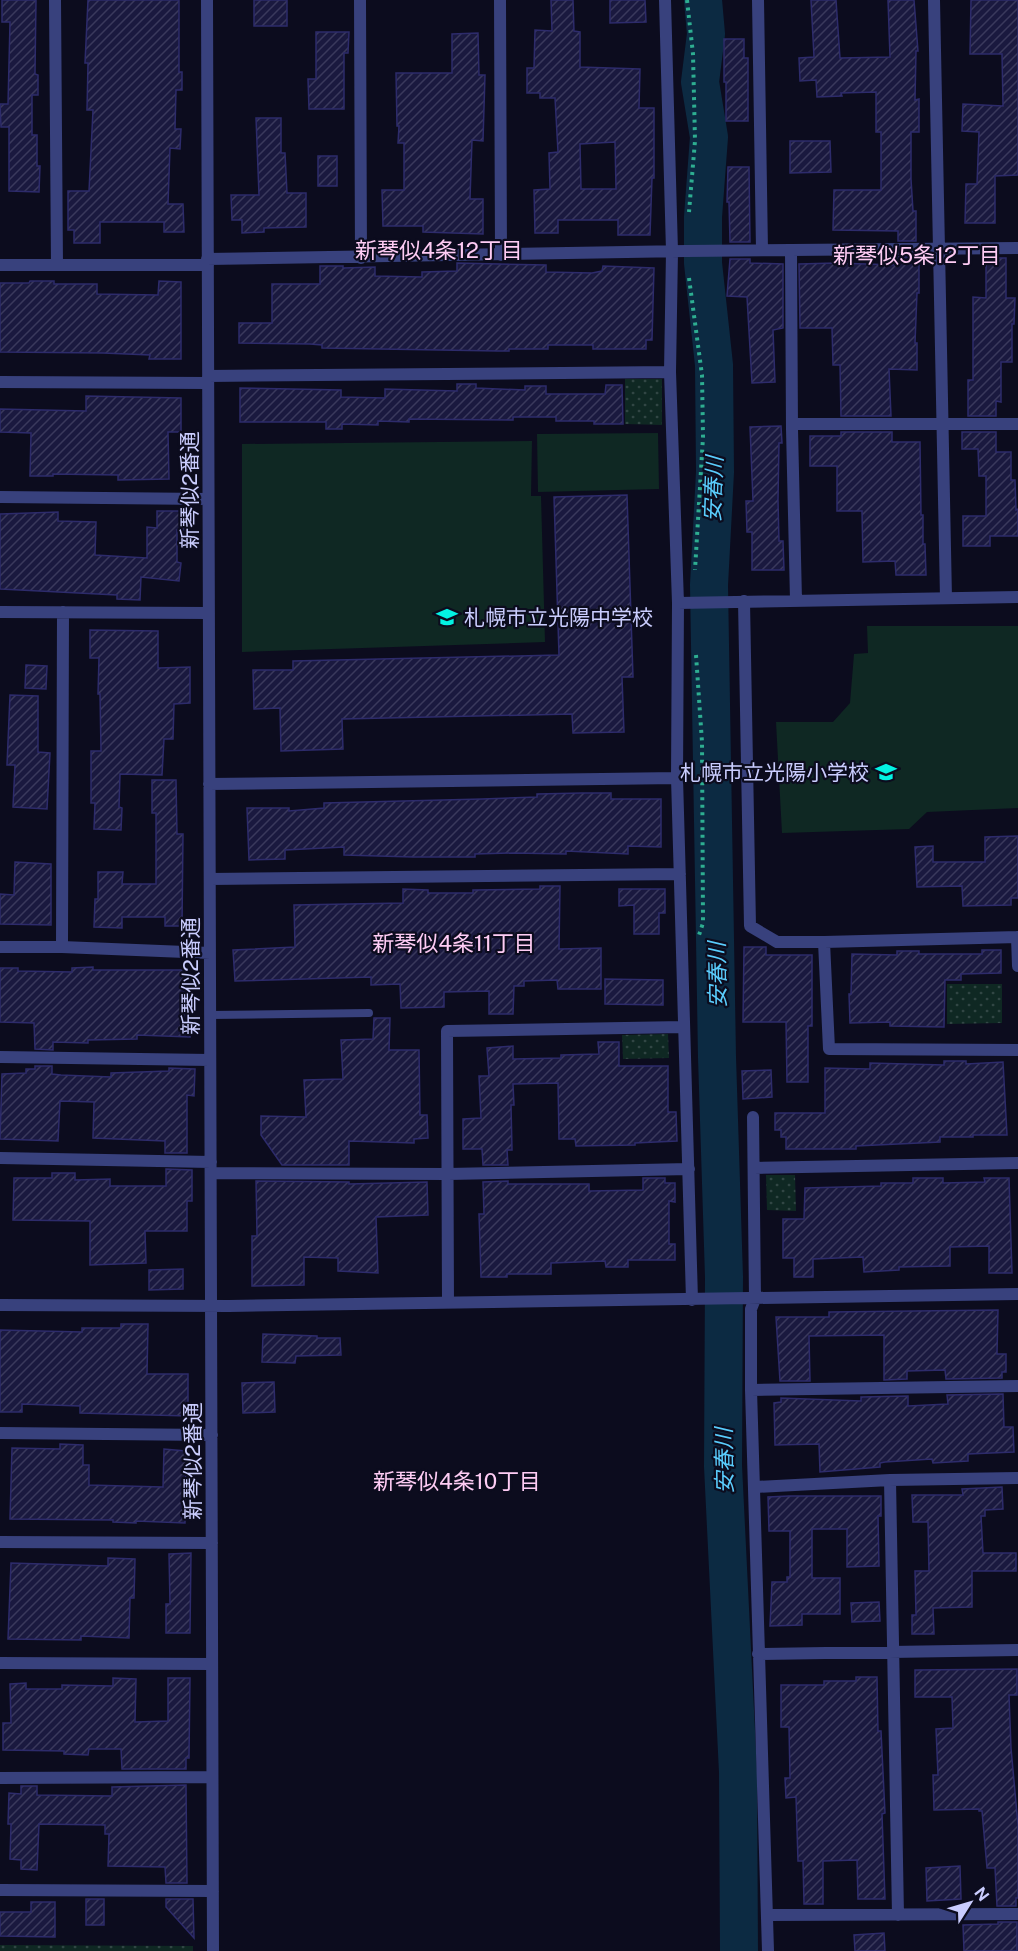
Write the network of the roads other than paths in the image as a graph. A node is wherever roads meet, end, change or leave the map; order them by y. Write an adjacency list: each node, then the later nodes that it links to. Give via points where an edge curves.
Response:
1 (55, 0): 17 (street)
2 (207, 0): 15 (street, 新琴似2番通)
3 (360, 0): 14 (street)
4 (500, 0): 13 (street)
5 (665, 0): 12 (street)
6 (758, 0): 10 (street)
7 (934, 0): 8 (street)
8 (939, 248): 9 (street); 11 (street); 22 (street)
9 (1018, 248)
10 (762, 250): 11 (street); 12 (street)
11 (791, 250): 21 (street)
12 (672, 251): 13 (street); 18 (street)
13 (501, 255): 14 (street)
14 (361, 258): 15 (street)
15 (207, 262): 17 (street); 19 (street, 新琴似2番通)
16 (0, 265): 17 (street)
17 (57, 265)
18 (670, 372): 19 (street); 30 (street)
19 (208, 380): 20 (street); 25 (street, 新琴似2番通)
20 (0, 382)
21 (792, 424): 22 (street); 28 (street)
22 (942, 424): 23 (street); 27 (street)
23 (1018, 424)
24 (0, 497): 25 (street)
25 (208, 499): 33 (street, 新琴似2番通)
26 (1018, 597): 27 (street)
27 (946, 598): 28 (street)
28 (796, 600): 29 (street)
29 (744, 601): 30 (street); 39 (street, via 750,926 777,942)
30 (678, 603): 34 (street)
31 (0, 612): 32 (street)
32 (63, 612): 33 (street); 41 (street)
33 (208, 613): 35 (street, 新琴似2番通)
34 (677, 778): 35 (street); 36 (street)
35 (209, 784): 37 (street, 新琴似2番通)
36 (680, 873): 37 (street); 46 (street)
37 (210, 879): 42 (street, 新琴似2番通)
38 (1017, 937): 39 (street); 43 (street)
39 (824, 942): 47 (street, via 829,1049)
40 (0, 947): 41 (street)
41 (62, 947): 42 (street)
42 (210, 953): 45 (street, 新琴似2番通)
43 (1018, 966)
44 (369, 1013): 45 (lane)
45 (210, 1015): 49 (street, 新琴似2番通)
46 (683, 1027): 55 (street); 56 (street, via 447,1031)
47 (1018, 1050)
48 (0, 1056): 49 (street)
49 (210, 1060): 53 (street, 新琴似2番通)
50 (753, 1117): 54 (street)
51 (0, 1158): 53 (street)
52 (1018, 1163): 54 (street)
53 (211, 1168): 56 (street); 62 (street, 新琴似2番通)
54 (754, 1168): 58 (street)
55 (689, 1169): 56 (street); 59 (street)
56 (448, 1174): 60 (street)
57 (1018, 1294): 58 (street)
58 (755, 1299): 59 (street); 64 (street, via 751,1309)
59 (692, 1300): 60 (street)
60 (448, 1303): 62 (street)
61 (0, 1305): 62 (street)
62 (212, 1306): 66 (street, 新琴似2番通)
63 (1018, 1386): 64 (street)
64 (752, 1390): 69 (street)
65 (0, 1433): 66 (street)
66 (212, 1435): 71 (street, 新琴似2番通)
67 (1018, 1478): 68 (street)
68 (890, 1480): 69 (street); 73 (street)
69 (755, 1487): 74 (street)
70 (0, 1542): 71 (street)
71 (212, 1543): 76 (street, 新琴似2番通)
72 (1018, 1650): 73 (street)
73 (894, 1652): 74 (street); 83 (street)
74 (758, 1654): 82 (street)
75 (0, 1664): 76 (street)
76 (212, 1664): 77 (street, 新琴似2番通)
77 (212, 1777): 78 (street); 80 (street, 新琴似2番通)
78 (0, 1778)
79 (0, 1890): 80 (street)
80 (213, 1891): 84 (street, 新琴似2番通)
81 (1018, 1914): 83 (street)
82 (767, 1915): 83 (street); 85 (street)
83 (898, 1916)
84 (213, 1951)
85 (768, 1951)

